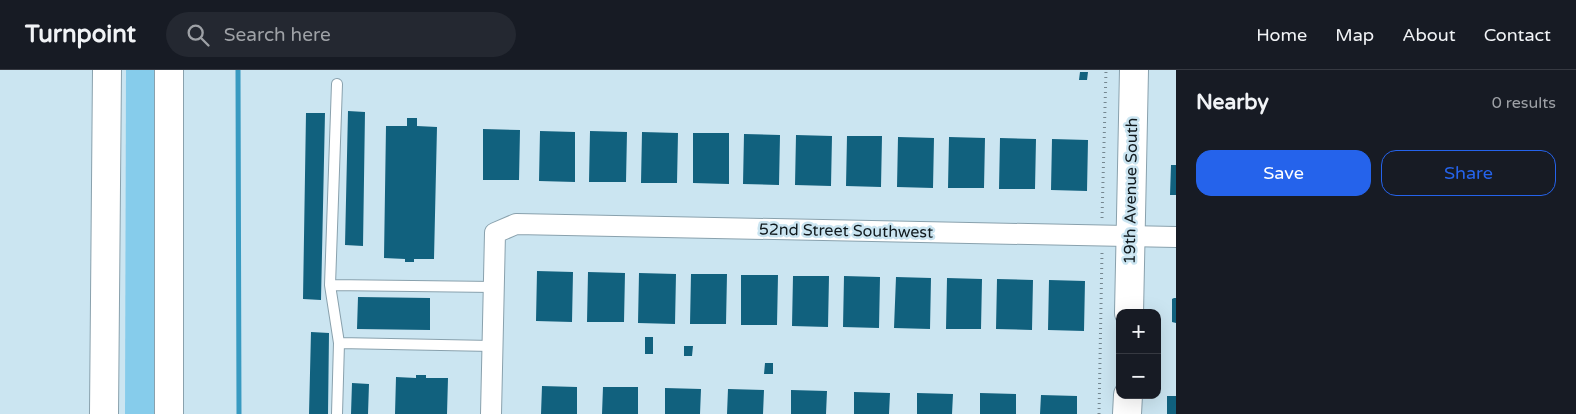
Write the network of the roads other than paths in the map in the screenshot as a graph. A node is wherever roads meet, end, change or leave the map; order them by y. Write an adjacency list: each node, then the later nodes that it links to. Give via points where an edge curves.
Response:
1 (107, 70): 13 (main road)
2 (169, 70): 14 (main road)
3 (1134, 70): 5 (main road, 19th Avenue South)
4 (337, 84): 7 (lane)
5 (1130, 236): 6 (street, 52nd Street Southwest); 8 (street, 52nd Street Southwest, via 516,224 495,233); 9 (main road, 19th Avenue South)
6 (1176, 237)
7 (330, 285): 8 (lane); 10 (lane)
8 (494, 287): 11 (street)
9 (1129, 309)
10 (339, 342): 11 (lane); 15 (lane)
11 (492, 346): 16 (street)
12 (1128, 399): 17 (main road)
13 (104, 414)
14 (170, 414)
15 (337, 414)
16 (491, 414)
17 (1127, 414)

